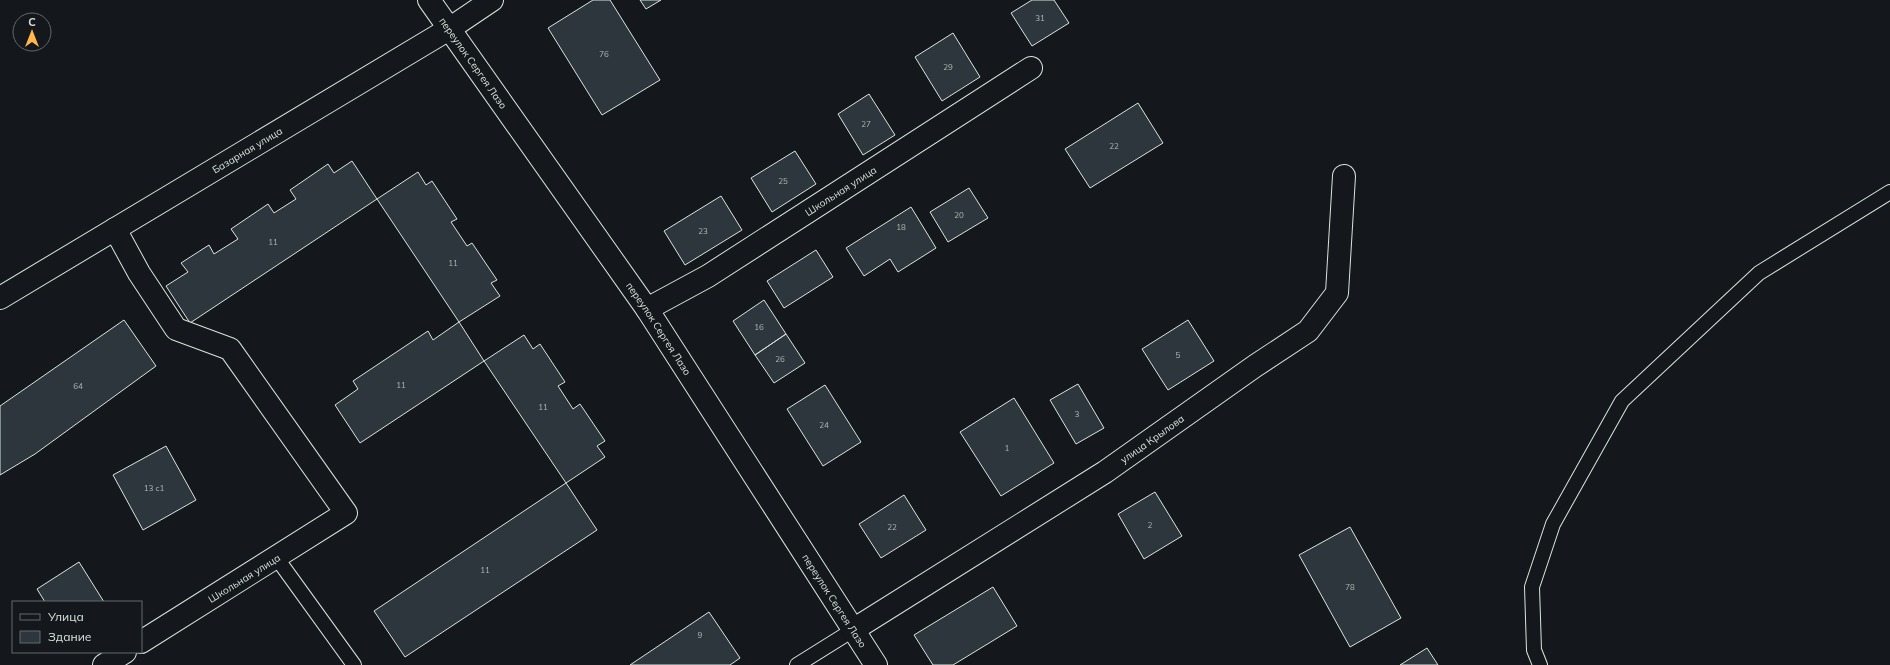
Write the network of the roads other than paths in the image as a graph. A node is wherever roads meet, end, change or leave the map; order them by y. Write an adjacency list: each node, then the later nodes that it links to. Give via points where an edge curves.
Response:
1 (429, 0): 3 (street, переулок Сергея Лазо)
2 (492, 0): 3 (street, Базарная улица)
3 (448, 29): 7 (street, Базарная улица); 9 (street, переулок Сергея Лазо)
4 (1031, 68): 9 (street, Школьная улица, via 708,276)
5 (1344, 176): 11 (street, улица Крылова, via 1337,293 1308,331 1105,472)
6 (1890, 192): 18 (lane, via 1759,273 1622,401 1552,524 1532,587 1534,650)
7 (114, 229): 8 (street, Базарная улица); 10 (street, Школьная улица, via 176,329 230,349 346,513)
8 (0, 298)
9 (647, 309): 11 (street, переулок Сергея Лазо)
10 (276, 557): 12 (street, Школьная улица); 15 (lane)
11 (853, 630): 16 (lane); 17 (street, переулок Сергея Лазо)
12 (142, 641)
13 (122, 653): 14 (street)
14 (104, 665)
15 (354, 665)
16 (797, 665)
17 (876, 665)
18 (1540, 665)

